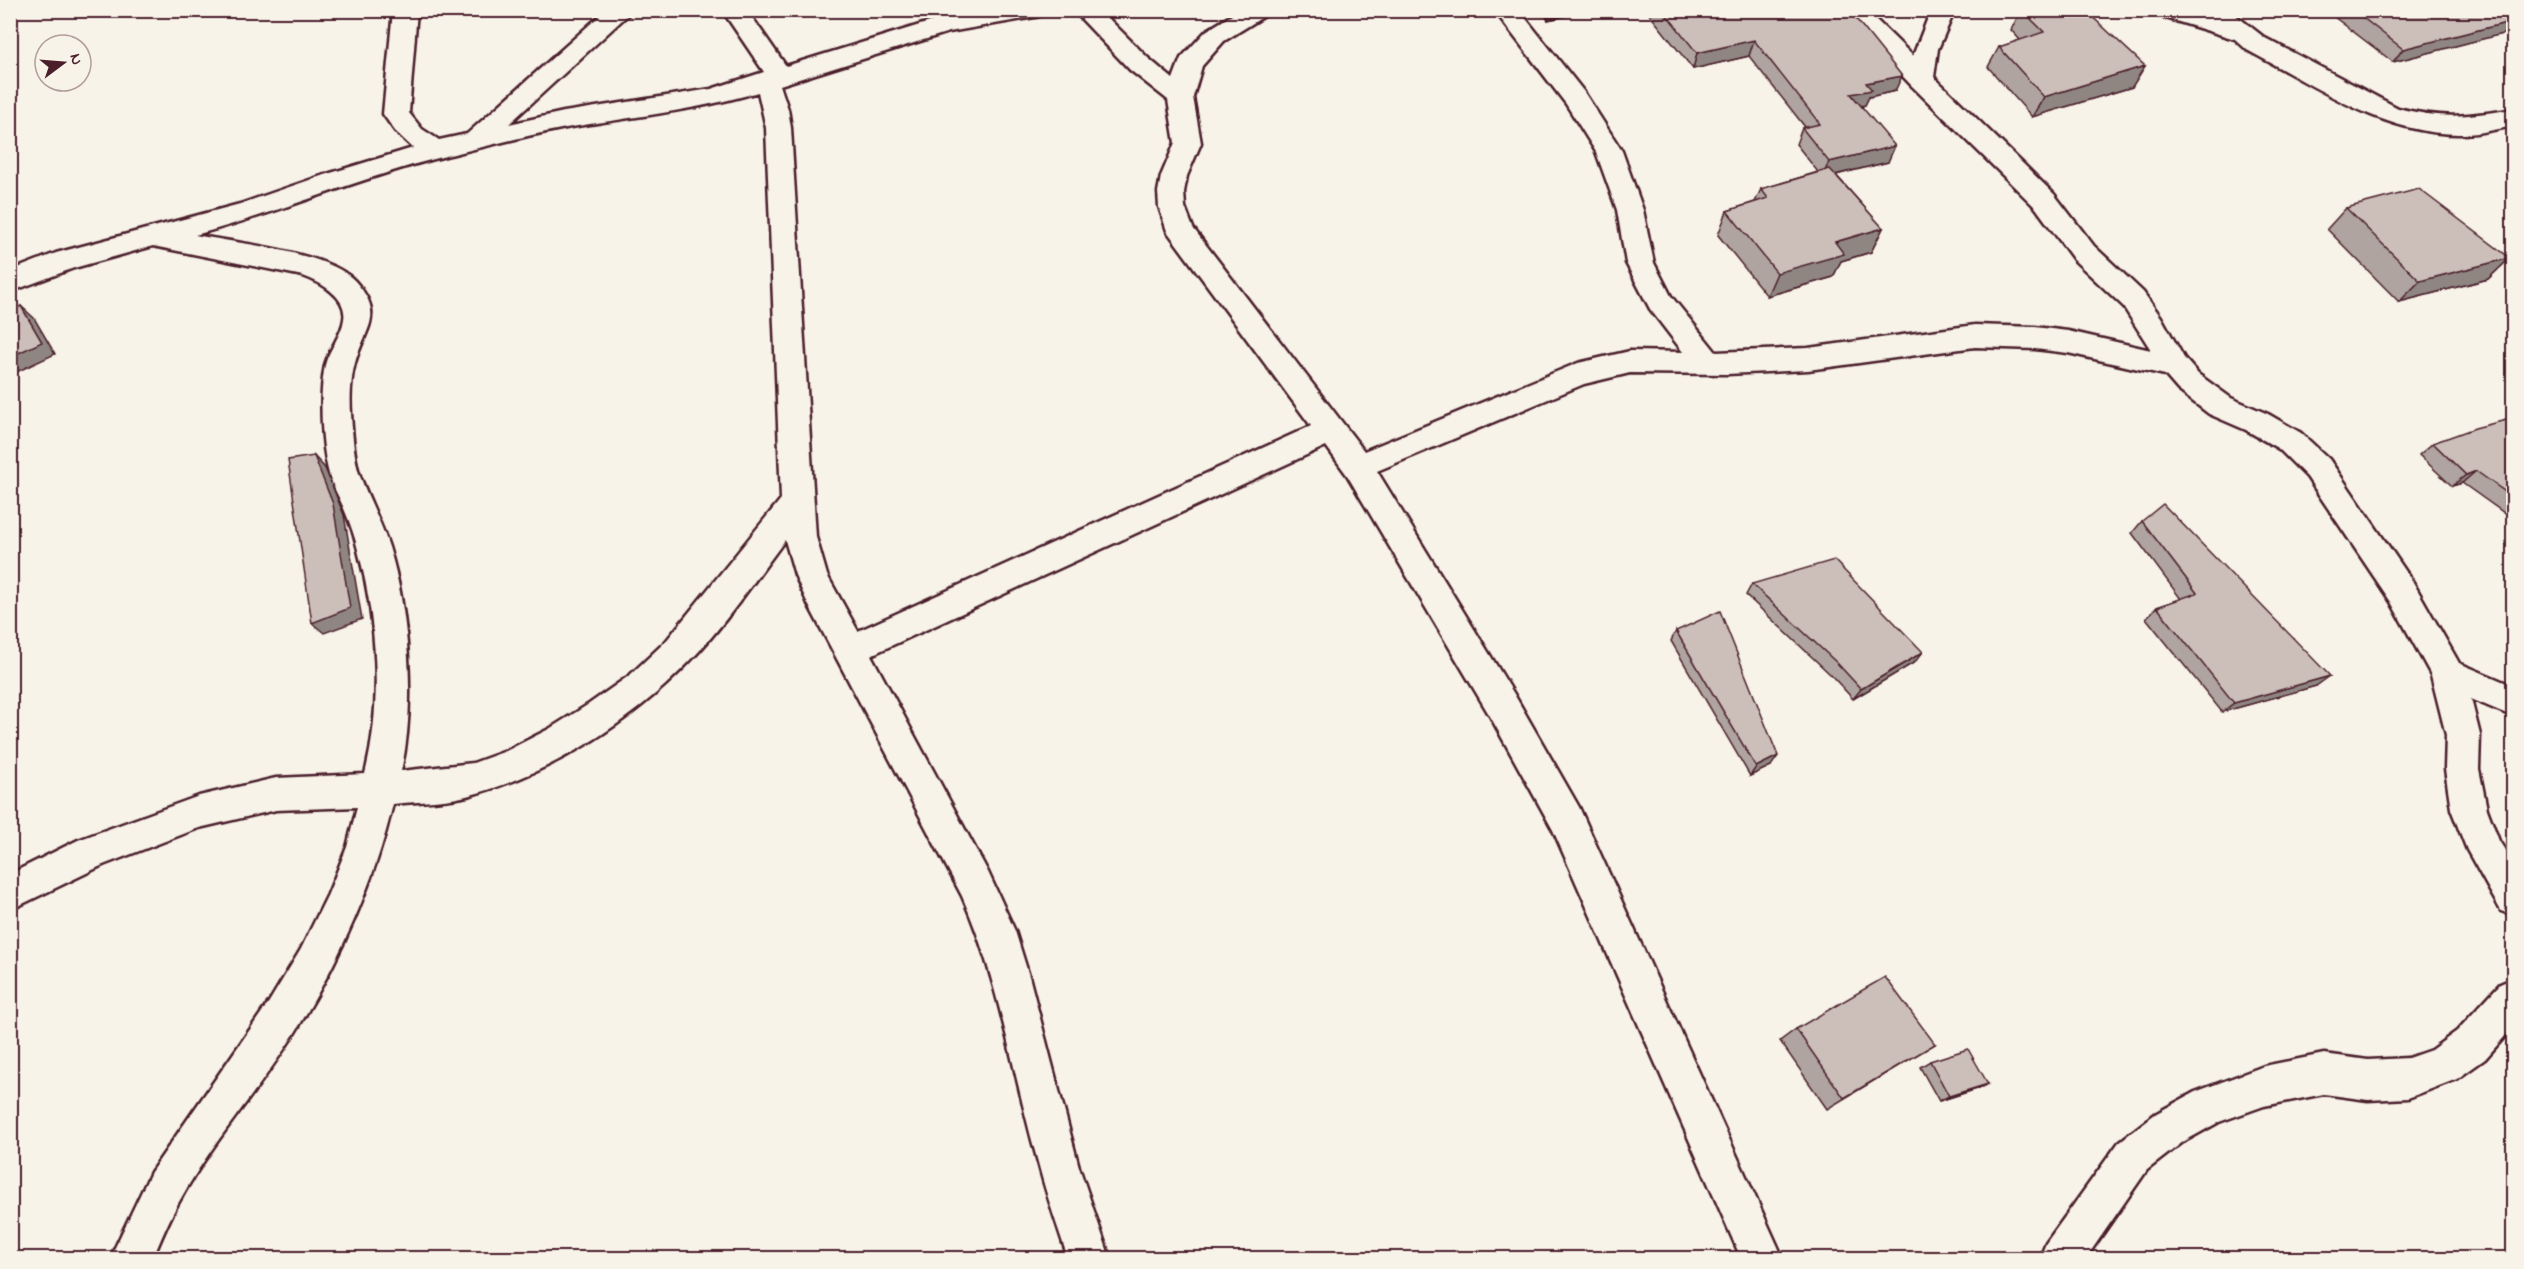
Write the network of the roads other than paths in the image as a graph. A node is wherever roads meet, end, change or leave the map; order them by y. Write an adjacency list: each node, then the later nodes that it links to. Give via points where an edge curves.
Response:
1 (405, 10): 20 (street, via 396,114 418,140)
2 (621, 10): 19 (street)
3 (734, 10): 15 (street)
4 (968, 10): 13 (street)
5 (1035, 10): 13 (street)
6 (1085, 10): 17 (street)
7 (1258, 10): 17 (street, via 1215,36 1190,64)
8 (1506, 10): 23 (street, via 1575,98 1609,151 1630,210 1640,263 1660,302)
9 (1852, 10): 16 (street)
10 (1943, 10): 16 (street, via 1926,49)
11 (2164, 10): 14 (street)
12 (2213, 10): 14 (street)
13 (946, 25): 15 (street)
14 (2244, 35): 18 (street, via 2287,62 2405,119 2461,126)
15 (772, 78): 19 (street, via 687,103 564,120); 27 (street, via 780,131 797,470)
16 (1921, 80): 24 (street, via 2030,185 2084,253 2133,299)
17 (1180, 98): 25 (street, via 1188,143 1174,176 1175,219)
18 (2514, 117)
19 (476, 140): 20 (street)
20 (436, 150): 21 (street, via 247,212)
21 (154, 237): 22 (street, via 66,260); 31 (street, via 308,267 329,275 354,301 359,318 340,364 336,412 344,474 374,550 386,609 392,673 390,744)
22 (10, 282)
23 (1708, 362): 24 (street, via 1845,356 1946,338 2003,336 2068,342); 26 (street, via 1655,360 1578,374)
24 (2174, 366): 29 (street, via 2203,394 2290,441 2318,468 2402,592)
25 (1331, 430): 26 (street); 28 (street)
26 (1358, 466): 37 (street, via 1448,612 1566,819)
27 (795, 505): 28 (street, via 809,575); 31 (street, via 678,651 601,716 518,762 473,779)
28 (851, 650): 36 (street, via 996,931 1056,1157)
29 (2447, 673): 30 (street); 33 (street, via 2463,735 2462,770 2469,809 2485,850)
30 (2514, 702)
31 (379, 790): 32 (street, via 276,794 199,813 91,852); 35 (street, via 365,847 314,962 283,1017 165,1186)
32 (10, 893)
33 (2514, 899)
34 (2514, 997): 38 (street, via 2470,1045 2443,1065 2408,1078 2368,1080 2324,1074 2264,1086 2209,1106 2169,1128 2133,1156)
35 (131, 1258)
36 (1089, 1258)
37 (1762, 1258)
38 (2061, 1258)

